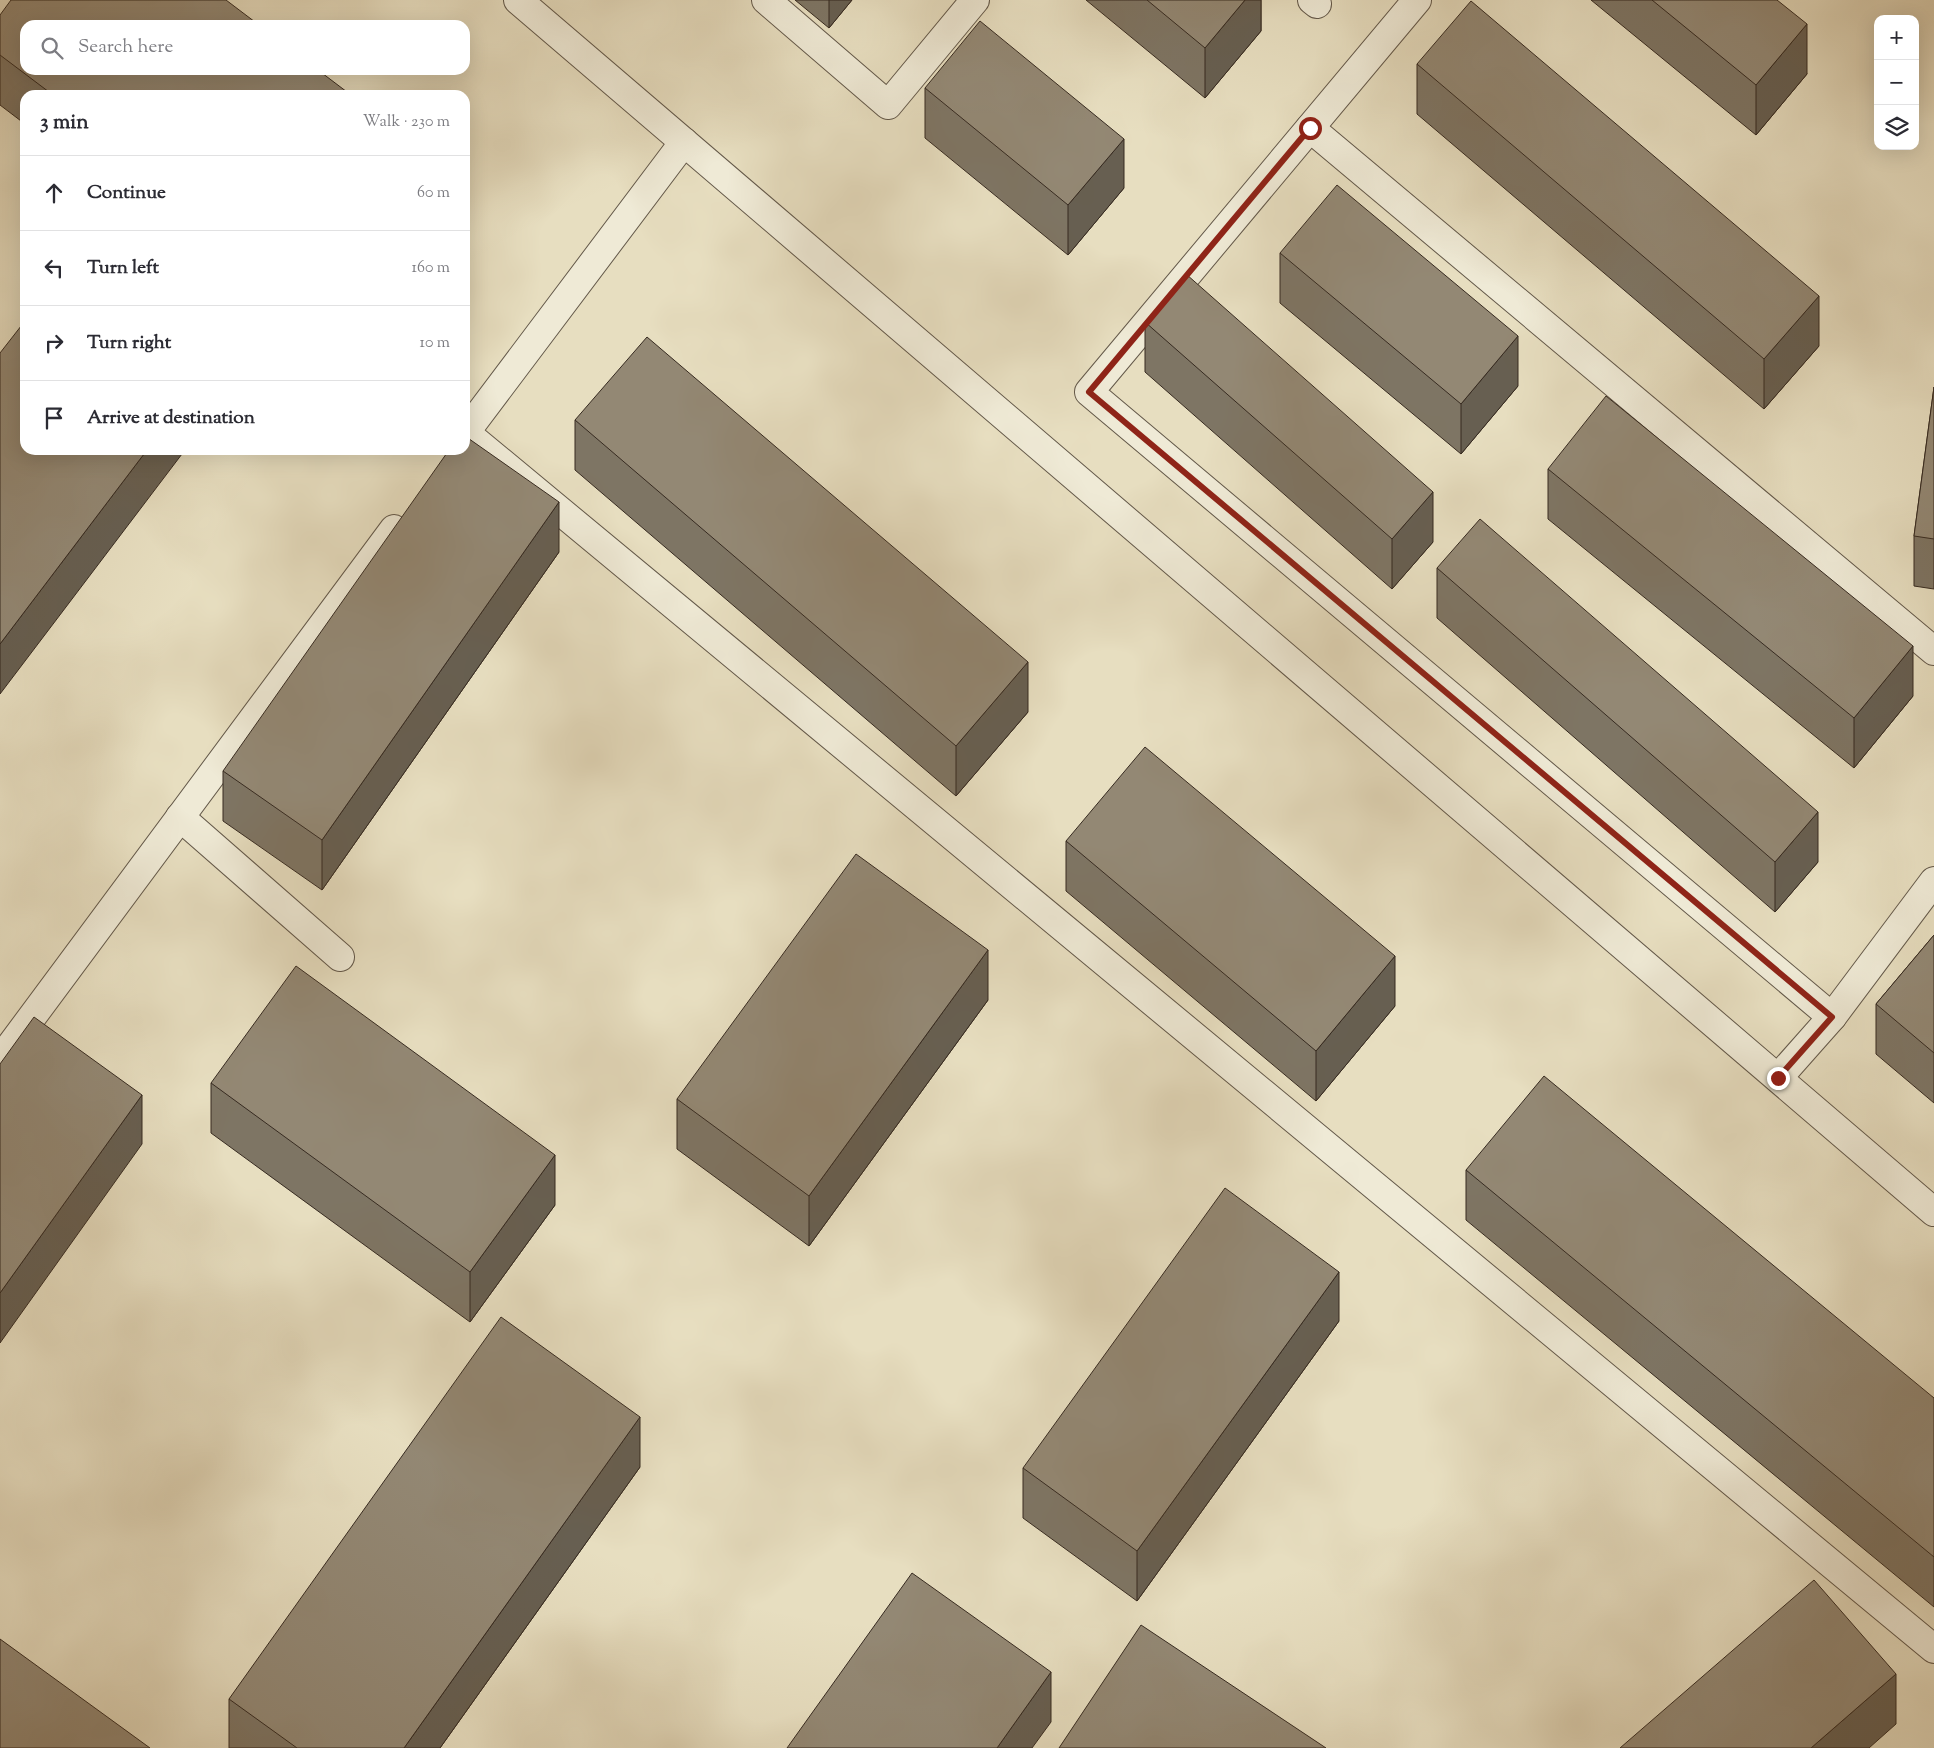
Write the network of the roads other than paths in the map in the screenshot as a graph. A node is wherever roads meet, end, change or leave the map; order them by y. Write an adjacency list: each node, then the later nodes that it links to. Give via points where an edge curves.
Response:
1 (518, 0): 6 (street)
2 (766, 0): 3 (street, via 888,105)
3 (975, 0)
4 (1417, 0): 5 (street)
5 (1310, 128): 10 (street); 14 (street, via 1089,392)
6 (684, 142): 7 (street); 16 (street)
7 (470, 426)
8 (470, 437): 18 (street)
9 (407, 512): 11 (street)
10 (1934, 650)
11 (180, 817): 13 (street); 15 (street)
12 (1934, 881): 14 (street)
13 (340, 957)
14 (1832, 1017): 16 (street)
15 (0, 1060)
16 (1778, 1078): 17 (street)
17 (1934, 1212)
18 (1934, 1649)

